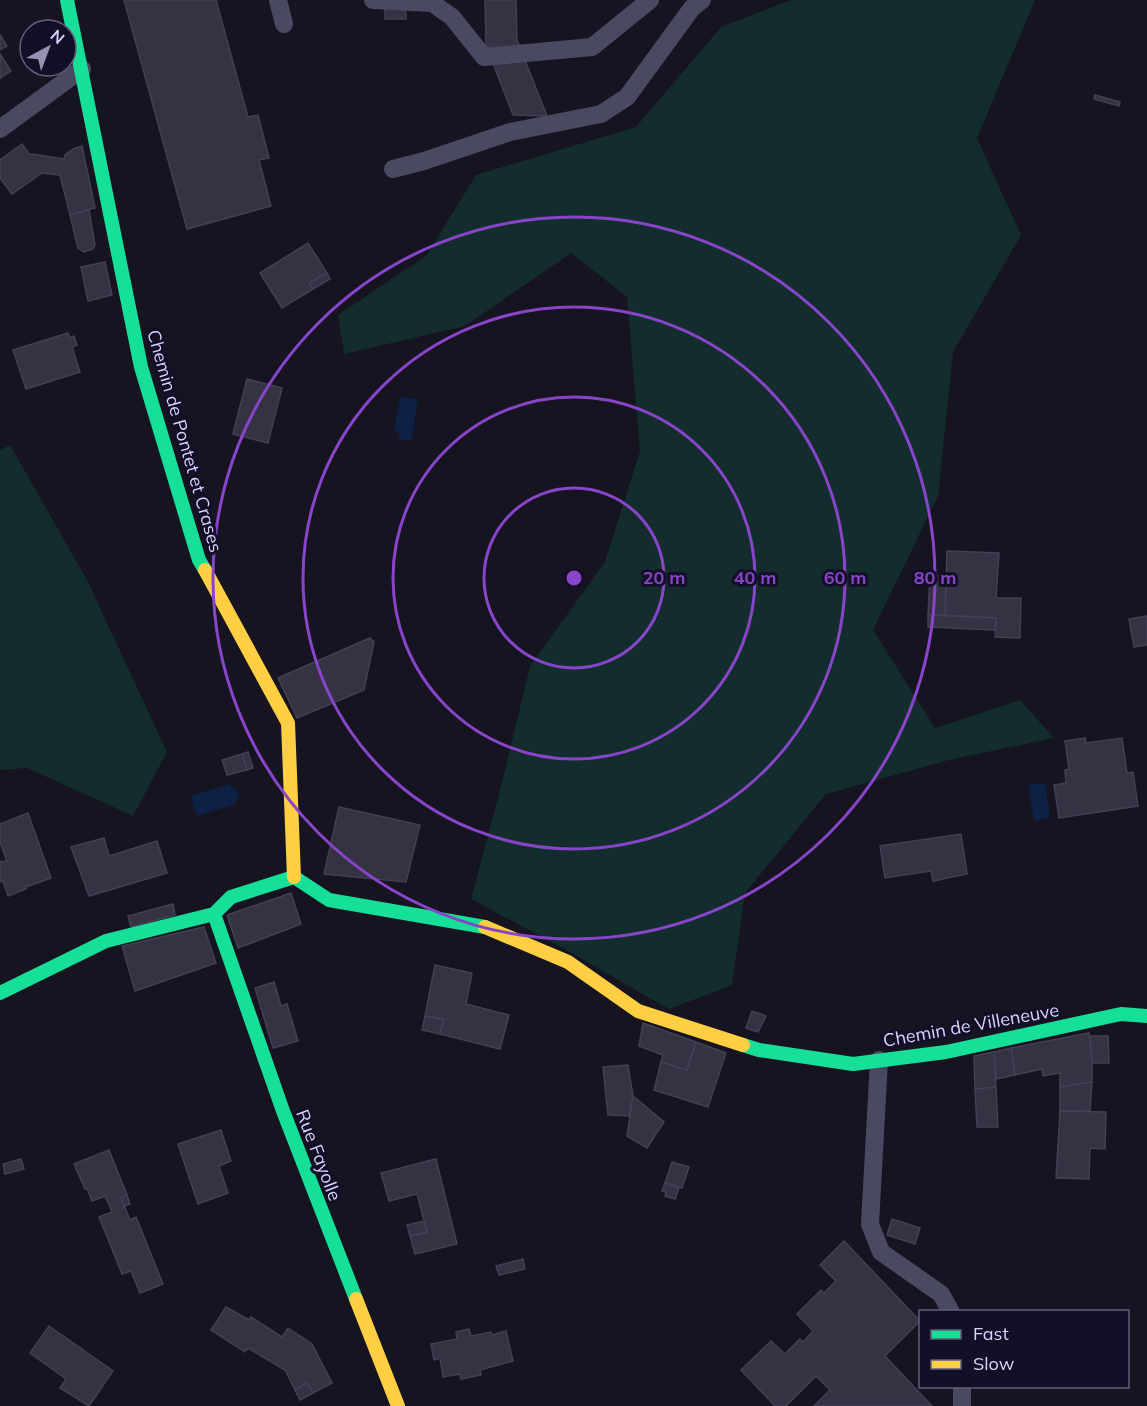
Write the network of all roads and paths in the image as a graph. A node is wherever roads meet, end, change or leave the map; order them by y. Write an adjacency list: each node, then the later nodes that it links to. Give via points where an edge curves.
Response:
1 (67, 0): 7 (street, Chemin de Pontet et Crases)
2 (278, 0): 6 (lane)
3 (373, 0): 4 (lane, via 432,3 452,16 484,57 592,46)
4 (650, 0)
5 (702, 0): 9 (lane, via 692,8 627,97 601,114 510,132)
6 (284, 24)
7 (82, 69): 8 (lane); 10 (street, Chemin de Pontet et Crases, via 141,367 199,560 288,723)
8 (0, 129)
9 (393, 169)
10 (294, 877): 11 (street, via 231,897); 14 (street, Chemin de Villeneuve, via 329,900 486,927 568,962 638,1011 759,1050 853,1064)
11 (214, 914): 12 (street, via 106,941); 17 (street, Rue Fayolle, via 282,1111)
12 (0, 993)
13 (1147, 1016): 14 (street, Chemin de Villeneuve, via 1121,1014 946,1052)
14 (879, 1060): 15 (lane, via 870,1224 881,1252 941,1294)
15 (950, 1310)
16 (962, 1388): 18 (lane)
17 (398, 1406)
18 (962, 1406)

